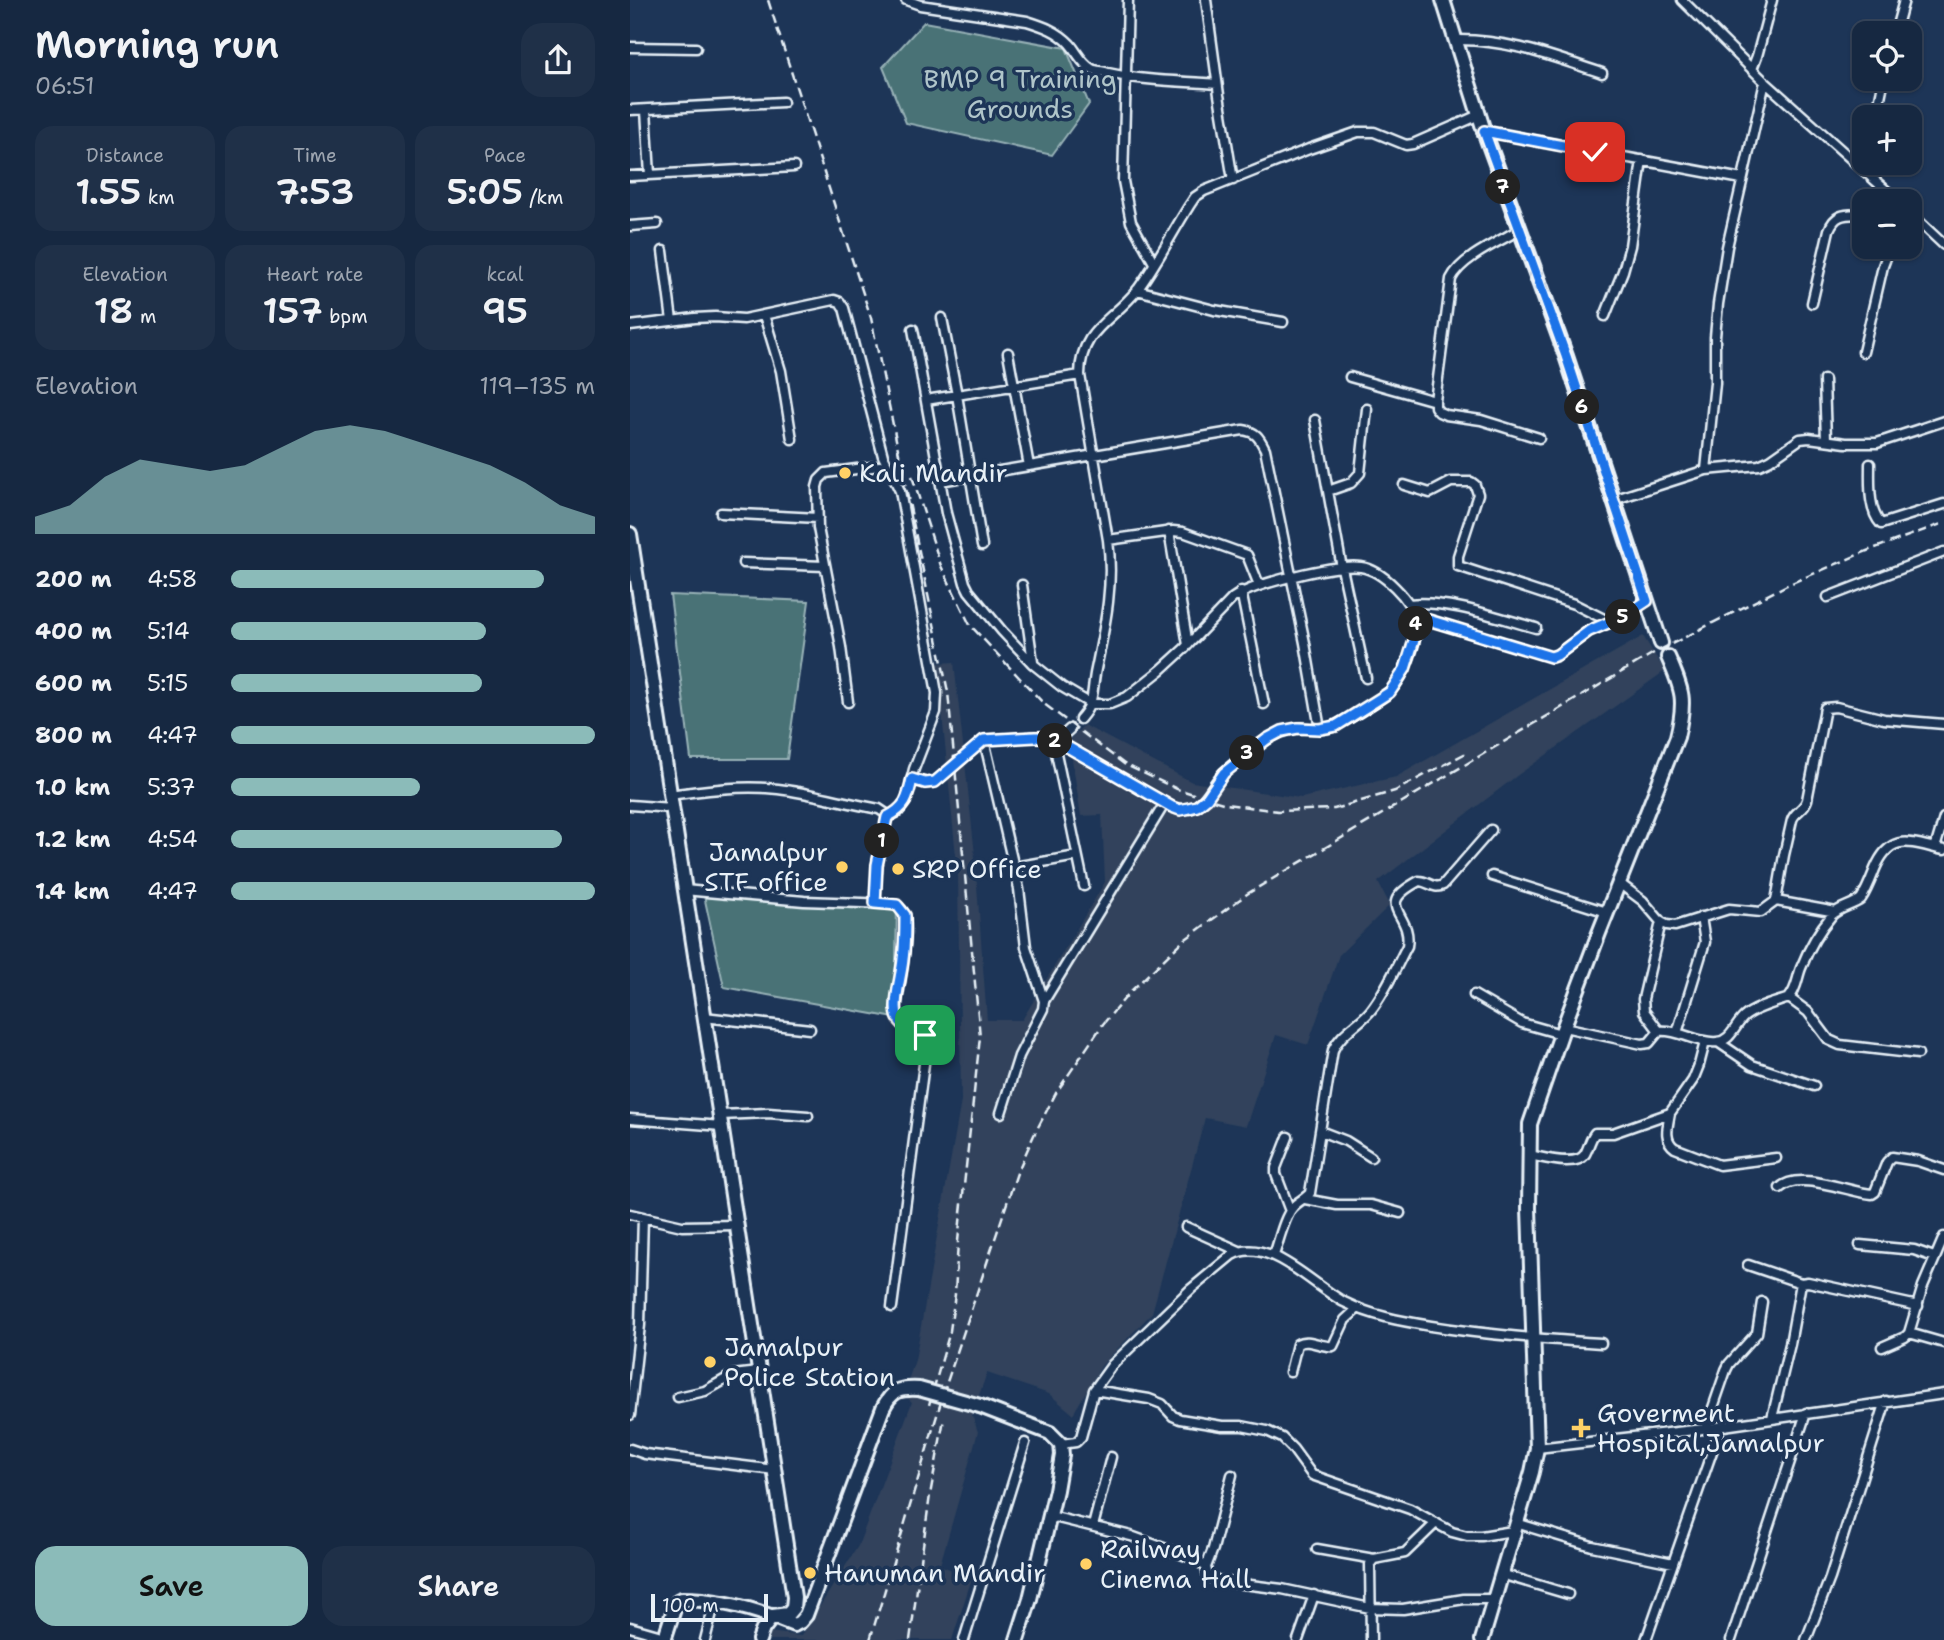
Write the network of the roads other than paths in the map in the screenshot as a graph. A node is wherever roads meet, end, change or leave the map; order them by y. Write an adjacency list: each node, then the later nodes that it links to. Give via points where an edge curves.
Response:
1 (906, 0): 14 (street, via 1042,25 1069,43 1091,68)
2 (1128, 0): 14 (street)
3 (1206, 0): 16 (street)
4 (1443, 0): 9 (street)
5 (1682, 0): 12 (street)
6 (1772, 0): 12 (street)
7 (1903, 0): 8 (street)
8 (1898, 21)
9 (1456, 40): 13 (street, via 1512,44); 20 (street)
10 (630, 47): 11 (street)
11 (696, 48)
12 (1752, 69): 15 (street)
13 (1602, 73)
14 (1125, 76): 16 (street); 39 (street, via 1123,181 1127,207)
15 (1765, 82): 22 (street); 28 (street)
16 (1217, 84): 29 (street)
17 (783, 102): 19 (street)
18 (630, 110): 19 (street)
19 (646, 110): 25 (street)
20 (1479, 116): 21 (street); 29 (street, via 1413,145 1374,132 1358,132)
21 (1484, 131): 23 (street); 35 (street)
22 (1852, 159)
23 (1643, 160): 28 (street); 43 (street, via 1630,246)
24 (794, 167): 25 (street)
25 (650, 175): 27 (street)
26 (1869, 175): 30 (street)
27 (630, 176)
28 (1742, 179): 68 (street, via 1718,304)
29 (1233, 180): 39 (street, via 1195,197)
30 (1883, 189)
31 (1852, 215): 41 (street, via 1833,221)
32 (657, 224): 34 (street)
33 (1922, 224): 36 (street)
34 (630, 226)
35 (1519, 230): 57 (street, via 1453,273); 73 (street)
36 (1944, 245)
37 (663, 251): 45 (street)
38 (1886, 259): 49 (street)
39 (1154, 263): 40 (street)
40 (1137, 290): 46 (street); 51 (street, via 1088,341)
41 (1812, 303)
42 (764, 314): 45 (street, via 737,320); 62 (street, via 781,371); 66 (street, via 823,301 840,302)
43 (1605, 316)
44 (943, 318): 55 (street)
45 (672, 321): 47 (street)
46 (1283, 322)
47 (630, 326)
48 (913, 329): 56 (street)
49 (1863, 352)
50 (1008, 354): 54 (street)
51 (1080, 375): 54 (street); 64 (street)
52 (1350, 377): 57 (street)
53 (1824, 380): 63 (street)
54 (1015, 386): 55 (street); 67 (street)
55 (957, 395): 56 (street); 69 (street)
56 (926, 400): 70 (street)
57 (1435, 401): 61 (street, via 1435,407 1446,415 1481,420)
58 (1367, 409): 72 (street, via 1360,473 1351,483)
59 (1315, 420): 72 (street)
60 (1944, 421): 63 (street, via 1877,443)
61 (1539, 438)
62 (792, 439)
63 (1826, 440): 68 (street, via 1800,439 1759,465)
64 (1094, 456): 67 (street); 79 (street); 85 (street, via 1253,431 1265,449)
65 (1870, 464): 74 (street, via 1870,495 1881,524)
66 (887, 465): 76 (street, via 822,476 817,488); 109 (street, via 900,491 937,693 936,712)
67 (1030, 466): 69 (street)
68 (1706, 470): 73 (street)
69 (970, 475): 70 (street); 80 (street)
70 (940, 481): 98 (street, via 969,592)
71 (1404, 485): 93 (street, via 1433,493 1446,483 1471,482 1478,494 1458,566 1574,604)
72 (1328, 491): 84 (street)
73 (1613, 500): 90 (street)
74 (1944, 504)
75 (721, 513): 76 (street)
76 (818, 518): 83 (street)
77 (1170, 531): 79 (street); 87 (street, via 1247,555); 96 (street)
78 (630, 534): 110 (street)
79 (1108, 540): 101 (street, via 1111,586)
80 (982, 546)
81 (1944, 552): 89 (street)
82 (743, 563): 83 (street)
83 (825, 566): 100 (street)
84 (1342, 568): 85 (street); 91 (street, via 1376,572); 99 (street)
85 (1291, 578): 87 (street); 106 (street)
86 (1022, 585): 98 (street)
87 (1259, 585): 88 (street)
88 (1241, 592): 96 (street); 102 (street)
89 (1829, 597)
90 (1647, 601): 93 (street); 95 (street)
91 (1409, 604): 92 (street); 94 (street, via 1454,607)
92 (1415, 616): 93 (street, via 1551,657); 106 (street, via 1415,637 1405,669 1390,692 1336,726)
93 (1610, 622)
94 (1536, 628)
95 (1661, 643)
96 (1188, 645): 101 (street, via 1127,696 1110,704)
97 (1668, 657): 120 (street, via 1682,694 1681,717)
98 (1034, 663): 101 (street)
99 (1366, 678)
100 (848, 702)
101 (1091, 704): 103 (street)
102 (1264, 704)
103 (1080, 719)
104 (1944, 724): 123 (street, via 1825,708 1807,800 1792,820)
105 (1070, 729): 108 (street)
106 (1320, 729): 111 (street, via 1290,730 1267,739 1224,773 1202,803 1180,810)
107 (984, 740): 108 (street, via 1046,737); 109 (street, via 935,782); 118 (street)
108 (1057, 741): 111 (street); 117 (street)
109 (912, 779): 113 (street, via 906,801)
110 (670, 802): 112 (street); 113 (street, via 736,787 778,789 880,810); 122 (street)
111 (1165, 803): 131 (street)
112 (630, 805)
113 (887, 817): 124 (street)
114 (1944, 818): 116 (street)
115 (1491, 830): 146 (street, via 1443,885 1419,881 1394,901 1407,929 1406,946 1377,1002 1336,1044)
116 (1939, 849): 126 (street, via 1910,842 1886,848 1861,899)
117 (1077, 856): 118 (street); 121 (street)
118 (1014, 867): 131 (street, via 1026,947)
119 (1492, 876): 125 (street)
120 (1619, 883): 125 (street); 128 (street)
121 (1084, 886)
122 (689, 891): 124 (street); 132 (street)
123 (1776, 901): 126 (street); 127 (street, via 1761,912 1729,909)
124 (875, 903): 169 (street, via 897,905 905,915 896,1008 902,1024 925,1035 927,1041)
125 (1607, 912): 134 (street)
126 (1836, 912): 130 (street, via 1806,958)
127 (1702, 917): 128 (street, via 1675,926); 136 (street, via 1705,942)
128 (1661, 922): 135 (street, via 1643,999 1644,1011)
129 (1474, 995): 134 (street, via 1522,1023)
130 (1789, 999): 138 (street, via 1755,1010); 139 (street, via 1808,1012 1829,1040 1840,1045)
131 (1044, 1000): 141 (street, via 1019,1056)
132 (704, 1017): 133 (street); 145 (street)
133 (810, 1029)
134 (1562, 1031): 135 (street, via 1642,1044); 148 (street, via 1533,1112)
135 (1659, 1031): 136 (street)
136 (1677, 1033): 137 (street)
137 (1705, 1042): 138 (street); 142 (street, via 1693,1080)
138 (1718, 1042): 140 (street, via 1752,1065)
139 (1918, 1054)
140 (1814, 1086)
141 (1002, 1113)
142 (1670, 1113): 148 (street, via 1613,1133 1595,1133 1579,1160); 150 (street, via 1667,1138 1675,1148 1720,1165)
143 (808, 1116): 145 (street, via 768,1113)
144 (630, 1119): 145 (street)
145 (721, 1120): 158 (street)
146 (1320, 1131): 149 (street); 153 (street)
147 (1288, 1138): 154 (street, via 1276,1174)
148 (1529, 1155): 172 (street)
149 (1371, 1157)
150 (1776, 1158)
151 (1944, 1170): 152 (street, via 1894,1157 1872,1194 1802,1180)
152 (1780, 1188)
153 (1306, 1199): 154 (street); 155 (street, via 1371,1205)
154 (1290, 1211): 163 (street)
155 (1400, 1213)
156 (630, 1214): 157 (street)
157 (643, 1217): 158 (street, via 682,1226); 178 (street, via 640,1325)
158 (737, 1225): 176 (street)
159 (1186, 1227): 162 (street)
160 (1944, 1237): 164 (street)
161 (1860, 1245): 164 (street, via 1914,1250)
162 (1239, 1251): 163 (street); 179 (street, via 1191,1289 1112,1365)
163 (1273, 1255): 170 (street)
164 (1934, 1257): 168 (street)
165 (1748, 1265): 166 (street)
166 (1801, 1283): 168 (street); 185 (street)
167 (1762, 1302): 187 (street, via 1757,1333 1729,1364)
168 (1918, 1306): 171 (street)
169 (892, 1307)
170 (1358, 1308): 172 (street, via 1401,1321); 177 (street, via 1345,1321 1333,1346 1297,1344)
171 (1909, 1333): 174 (street); 175 (street)
172 (1533, 1338): 173 (street); 190 (street)
173 (1601, 1343)
174 (1944, 1343)
175 (1882, 1347)
176 (759, 1371): 181 (street, via 733,1375 705,1391); 193 (street)
177 (1290, 1371)
178 (632, 1387): 184 (street)
179 (1094, 1390): 189 (street, via 1081,1437); 196 (street, via 1149,1399 1180,1419 1267,1431 1282,1438 1312,1475 1410,1509)
180 (1944, 1394): 182 (street)
181 (678, 1397)
182 (1886, 1401): 183 (street); 223 (street)
183 (1807, 1413): 185 (street); 222 (street)
184 (630, 1415)
185 (1772, 1418): 186 (street)
186 (1721, 1426): 187 (street); 201 (street)
187 (1706, 1428): 190 (street)
188 (1025, 1443): 216 (street)
189 (1061, 1444): 195 (street); 209 (street, bridge, via 1050,1433 980,1406 919,1389 895,1391 883,1408)
190 (1537, 1448): 198 (street)
191 (630, 1449): 193 (street)
192 (1111, 1457): 197 (street)
193 (775, 1471): 206 (street)
194 (1232, 1475): 202 (street)
195 (1050, 1516): 197 (street); 217 (street)
196 (1436, 1523): 198 (street, via 1451,1532 1481,1536); 200 (street, via 1405,1553)
197 (1093, 1527): 202 (street, via 1131,1535)
198 (1515, 1527): 201 (street); 203 (street)
199 (1317, 1549): 200 (street)
200 (1374, 1559): 210 (street, via 1369,1570)
201 (1672, 1563): 221 (street)
202 (1206, 1567): 205 (street, via 1208,1576 1219,1581)
203 (1501, 1574): 204 (street); 207 (street)
204 (1568, 1594)
205 (1314, 1595): 210 (street); 218 (street)
206 (794, 1597): 209 (street); 211 (street, via 789,1614)
207 (1494, 1599): 210 (street); 220 (street)
208 (715, 1601): 211 (street); 213 (street, via 679,1600); 214 (street)
209 (809, 1606): 211 (street, via 794,1625)
210 (1370, 1608): 219 (street)
211 (773, 1616): 215 (street)
212 (630, 1627): 213 (street)
213 (665, 1638)
214 (705, 1640)
215 (759, 1640)
216 (964, 1640)
217 (1017, 1640)
218 (1298, 1640)
219 (1371, 1640)
220 (1482, 1640)
221 (1646, 1640)
222 (1731, 1640)
223 (1806, 1640)

